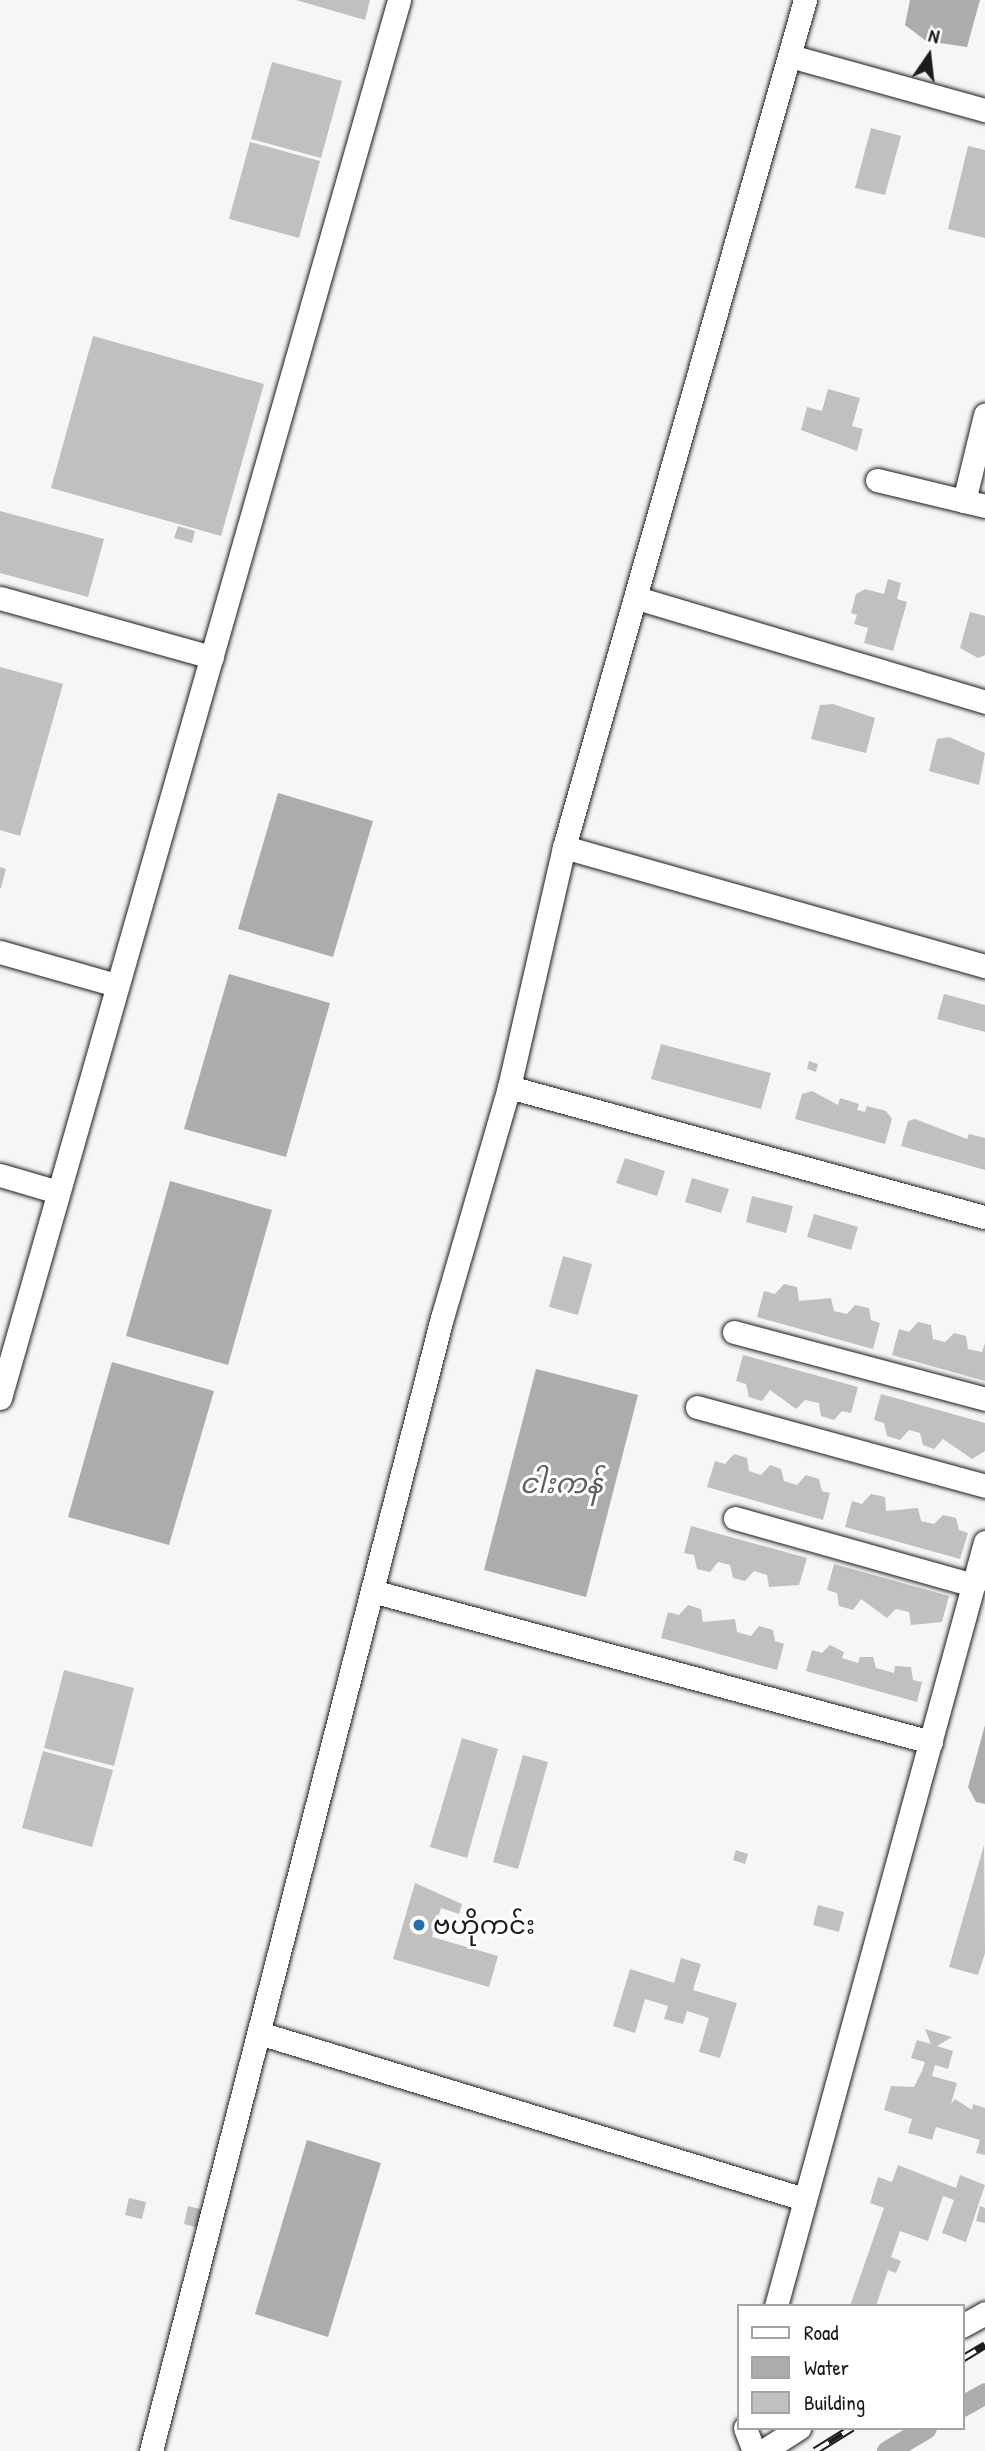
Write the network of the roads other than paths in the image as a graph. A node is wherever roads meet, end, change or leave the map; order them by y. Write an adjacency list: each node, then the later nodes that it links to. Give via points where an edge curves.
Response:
1 (399, 0): 10 (street)
2 (805, 0): 3 (street)
3 (790, 56): 4 (street); 9 (street)
4 (985, 110)
5 (985, 415): 7 (street)
6 (877, 480): 7 (street)
7 (975, 504)
8 (0, 598): 10 (street)
9 (637, 598): 11 (street); 12 (street)
10 (212, 657): 15 (street)
11 (985, 702)
12 (564, 847): 14 (street); 16 (street)
13 (0, 952): 15 (street)
14 (985, 966)
15 (116, 985): 18 (street)
16 (509, 1087): 19 (street); 28 (street)
17 (0, 1175): 18 (street)
18 (58, 1192): 21 (street)
19 (985, 1217)
20 (734, 1332): 22 (street)
21 (0, 1398)
22 (985, 1399)
23 (697, 1407): 24 (street)
24 (985, 1486)
25 (735, 1518): 27 (street)
26 (985, 1542): 27 (street)
27 (974, 1586): 29 (street)
28 (372, 1591): 29 (street); 30 (street)
29 (930, 1742): 31 (street)
30 (259, 2033): 31 (street); 37 (street)
31 (804, 2199): 32 (street)
32 (777, 2304)
33 (985, 2313): 34 (street)
34 (964, 2325)
35 (746, 2430): 38 (street)
36 (796, 2430): 39 (street)
37 (151, 2451)
38 (754, 2451)
39 (763, 2451)

